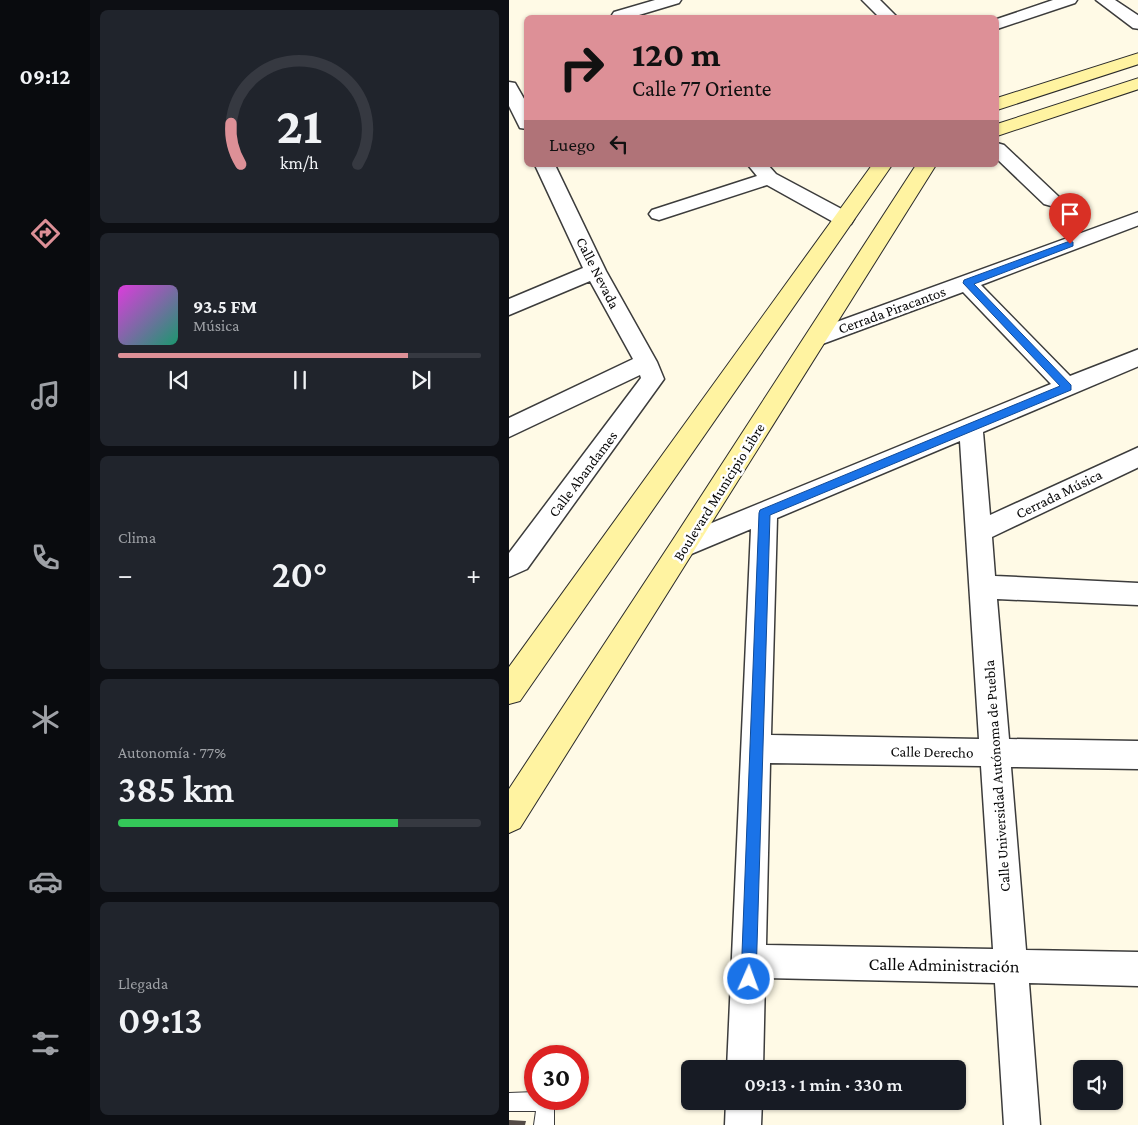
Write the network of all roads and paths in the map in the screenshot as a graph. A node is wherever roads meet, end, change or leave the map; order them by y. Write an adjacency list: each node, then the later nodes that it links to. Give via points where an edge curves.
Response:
1 (607, 0): 6 (street)
2 (673, 0): 7 (street)
3 (869, 0): 8 (street)
4 (1069, 0): 9 (street)
5 (1104, 0): 10 (street)
6 (620, 15)
7 (624, 15)
8 (886, 15)
9 (999, 23)
10 (1138, 24)
11 (1138, 58): 14 (main road)
12 (1138, 83): 16 (main road)
13 (509, 86): 15 (street)
14 (999, 103)
15 (520, 121)
16 (999, 129)
17 (999, 151): 22 (street)
18 (546, 167): 26 (street, Calle Nevada)
19 (881, 167): 25 (main road)
20 (925, 167): 29 (main road, Boulevard Municipio Libre)
21 (764, 171): 23 (street); 25 (street)
22 (1051, 200)
23 (659, 214)
24 (1138, 218): 27 (street, Cerrada Piracantos)
25 (843, 219): 42 (main road)
26 (595, 271): 28 (street); 31 (street, Calle Nevada)
27 (967, 283): 29 (street, Cerrada Piracantos); 32 (street)
28 (509, 308)
29 (817, 338): 38 (main road, Boulevard Municipio Libre)
30 (1138, 357): 32 (street)
31 (650, 370): 34 (street); 39 (street, Calle Abandames)
32 (1067, 387): 33 (street)
33 (971, 426): 36 (street); 37 (street, Calle Universidad Autónoma de Puebla)
34 (509, 428)
35 (1138, 456): 37 (street, Cerrada Música)
36 (764, 513): 38 (street); 43 (street)
37 (979, 532): 40 (street, Calle Universidad Autónoma de Puebla)
38 (685, 546): 46 (main road, Boulevard Municipio Libre)
39 (512, 558)
40 (983, 587): 41 (street); 44 (street, Calle Universidad Autónoma de Puebla)
41 (1138, 594)
42 (509, 691)
43 (757, 749): 44 (street, Calle Derecho); 47 (street)
44 (995, 753): 45 (street, Calle Derecho); 48 (street, Calle Universidad Autónoma de Puebla)
45 (1138, 755)
46 (509, 817)
47 (749, 961): 48 (street, Calle Administración); 50 (street)
48 (1011, 967): 49 (street, Calle Administración); 55 (street, Calle Universidad Autónoma de Puebla)
49 (1138, 969)
50 (745, 1060)
51 (509, 1102): 53 (lane, via 546,1101)
52 (744, 1110): 54 (street)
53 (544, 1125)
54 (743, 1125)
55 (1022, 1125)

